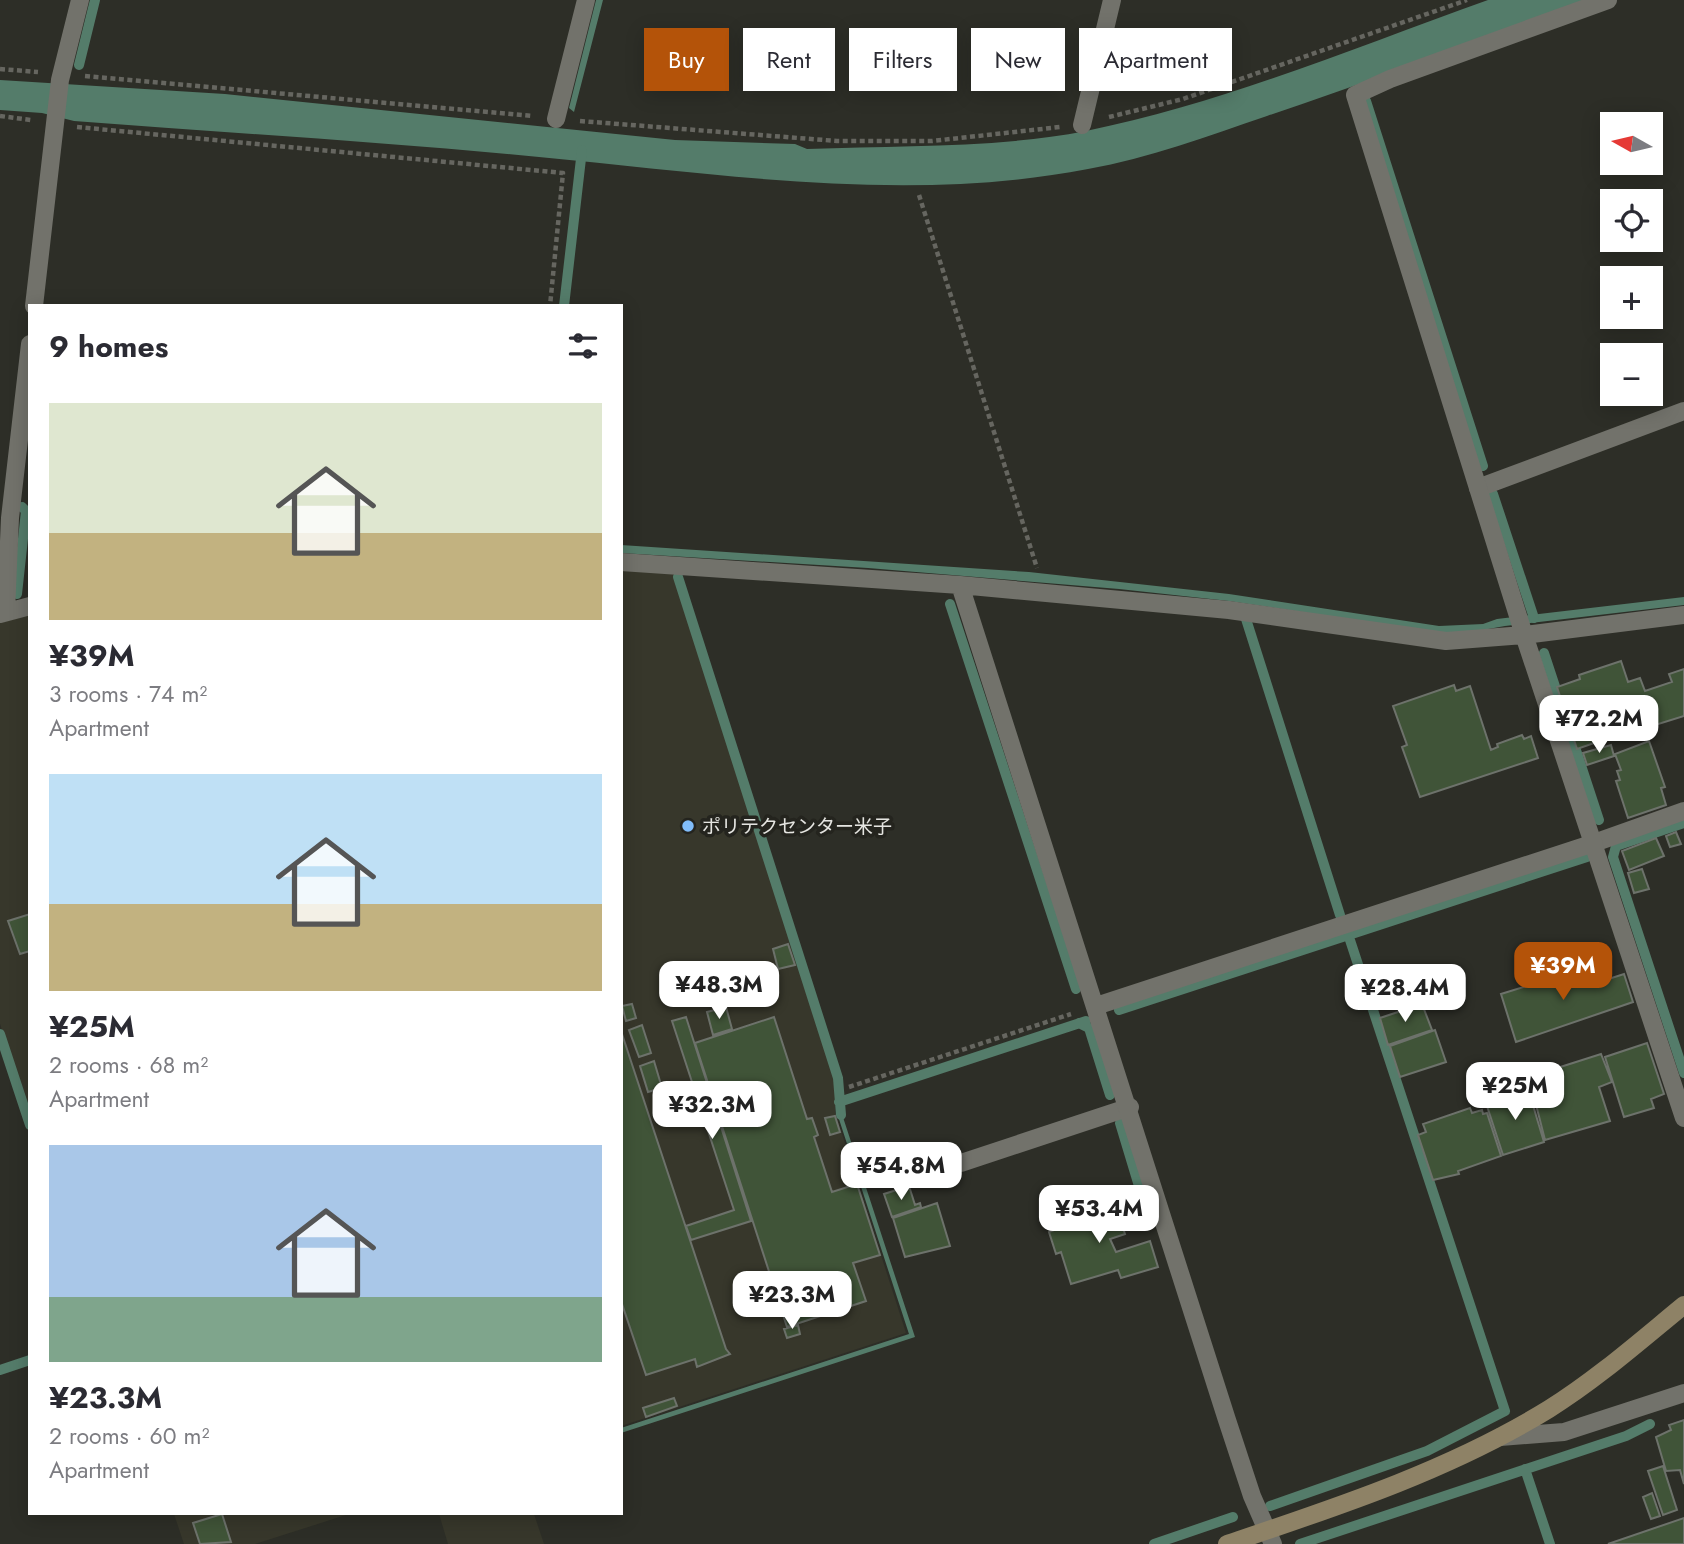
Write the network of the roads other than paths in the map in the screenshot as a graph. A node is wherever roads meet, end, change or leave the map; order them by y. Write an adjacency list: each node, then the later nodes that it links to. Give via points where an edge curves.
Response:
1 (80, 0): 7 (street, via 60,77)
2 (586, 0): 5 (street)
3 (1112, 0): 6 (street)
4 (1608, 0): 10 (street, via 1355,95)
5 (556, 118)
6 (1082, 125)
7 (34, 304)
8 (28, 364): 13 (street)
9 (1684, 411): 10 (street)
10 (1478, 488): 16 (street)
11 (623, 562): 12 (street)
12 (961, 585): 16 (street, via 1229,610 1424,640 1462,640); 19 (street)
13 (4, 604): 14 (street)
14 (28, 606)
15 (1684, 615): 16 (street)
16 (1521, 625): 18 (street)
17 (1684, 811): 18 (street)
18 (1594, 842): 19 (street); 21 (street)
19 (1096, 1006): 20 (street)
20 (1129, 1107): 22 (street); 26 (street, via 1252,1496)
21 (1684, 1118)
22 (961, 1163)
23 (1684, 1306): 25 (street, via 1601,1373)
24 (1684, 1393): 25 (street, via 1564,1432)
25 (1500, 1437): 26 (street)
26 (1271, 1537): 27 (street)
27 (1227, 1544)

